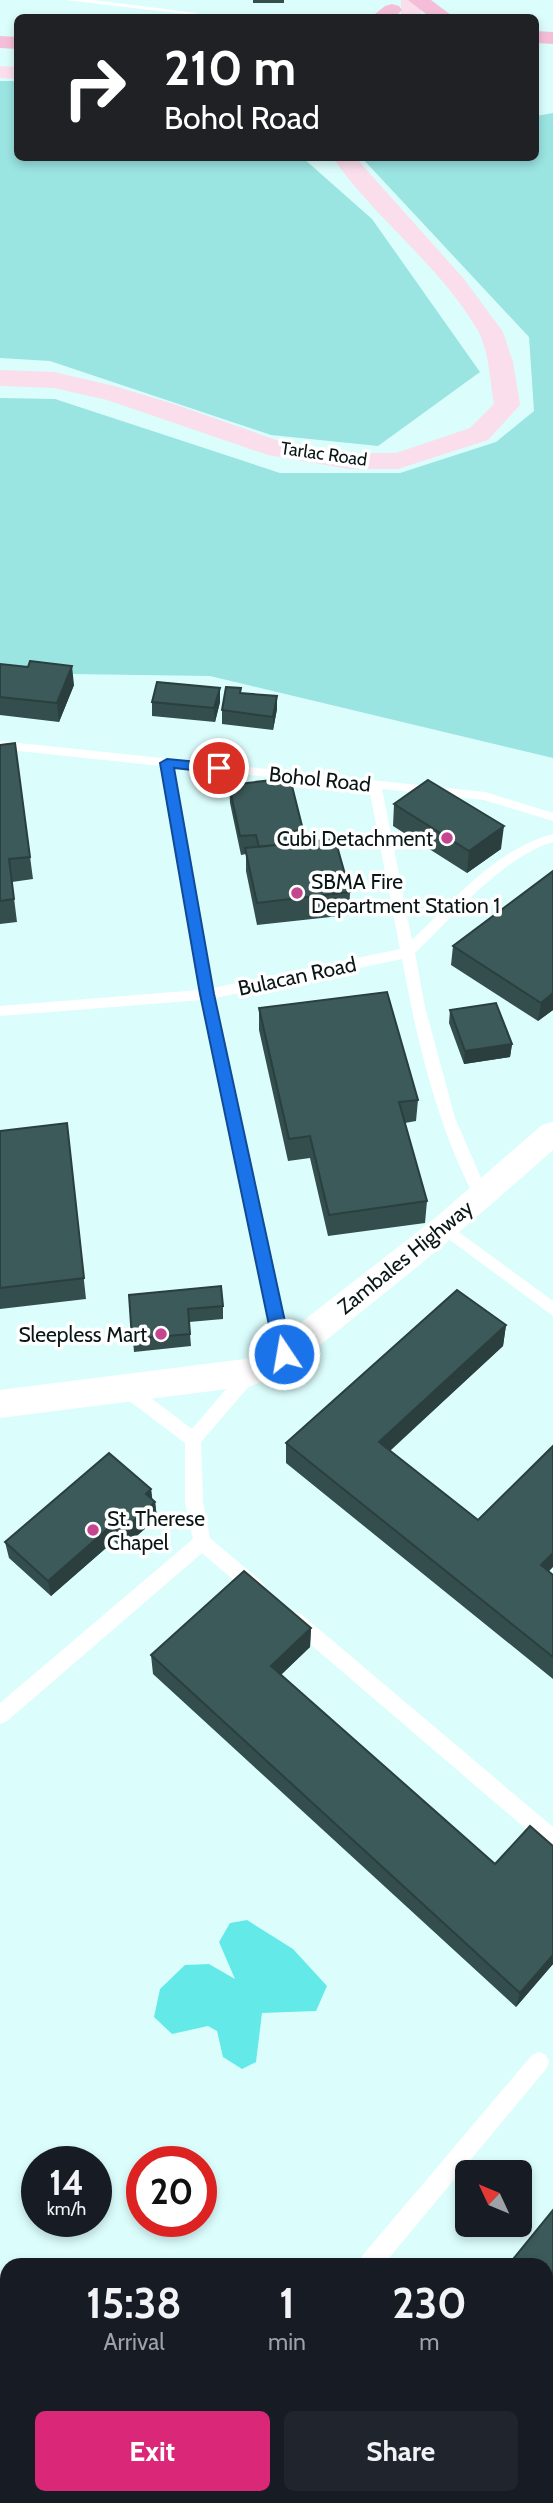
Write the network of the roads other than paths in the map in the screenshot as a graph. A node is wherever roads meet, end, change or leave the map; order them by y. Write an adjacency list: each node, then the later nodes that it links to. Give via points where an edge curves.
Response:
1 (70, 0): 3 (lane)
2 (418, 0): 4 (main road)
3 (193, 13)
4 (439, 14)
5 (347, 161): 6 (main road, Tarlac Road, via 456,284 491,332 507,405 479,434 398,461 349,461 277,449 114,394 54,380)
6 (0, 378)
7 (0, 745): 8 (lane, Bohol Road)
8 (167, 763): 9 (lane, Bohol Road); 13 (lane)
9 (375, 785): 10 (lane, Bohol Road, via 485,796); 12 (lane)
10 (553, 817)
11 (553, 838): 12 (lane, via 505,860)
12 (406, 953): 13 (lane, Bulacan Road); 16 (lane, via 448,1118)
13 (207, 994): 14 (lane, Bulacan Road); 19 (lane)
14 (0, 1011)
15 (553, 1133): 16 (street, Zambales Highway)
16 (481, 1196): 17 (street, Zambales Highway)
17 (445, 1228): 18 (lane); 19 (street, Zambales Highway)
18 (553, 1310)
19 (284, 1354): 20 (street, Zambales Highway)
20 (251, 1372): 21 (street, Zambales Highway); 23 (lane)
21 (125, 1388): 22 (street, Zambales Highway); 23 (lane)
22 (0, 1404)
23 (193, 1440): 24 (lane, via 194,1502)
24 (202, 1542): 25 (lane); 26 (lane)
25 (0, 1715)
26 (553, 1839)
27 (539, 2062): 28 (lane)
28 (375, 2258)

